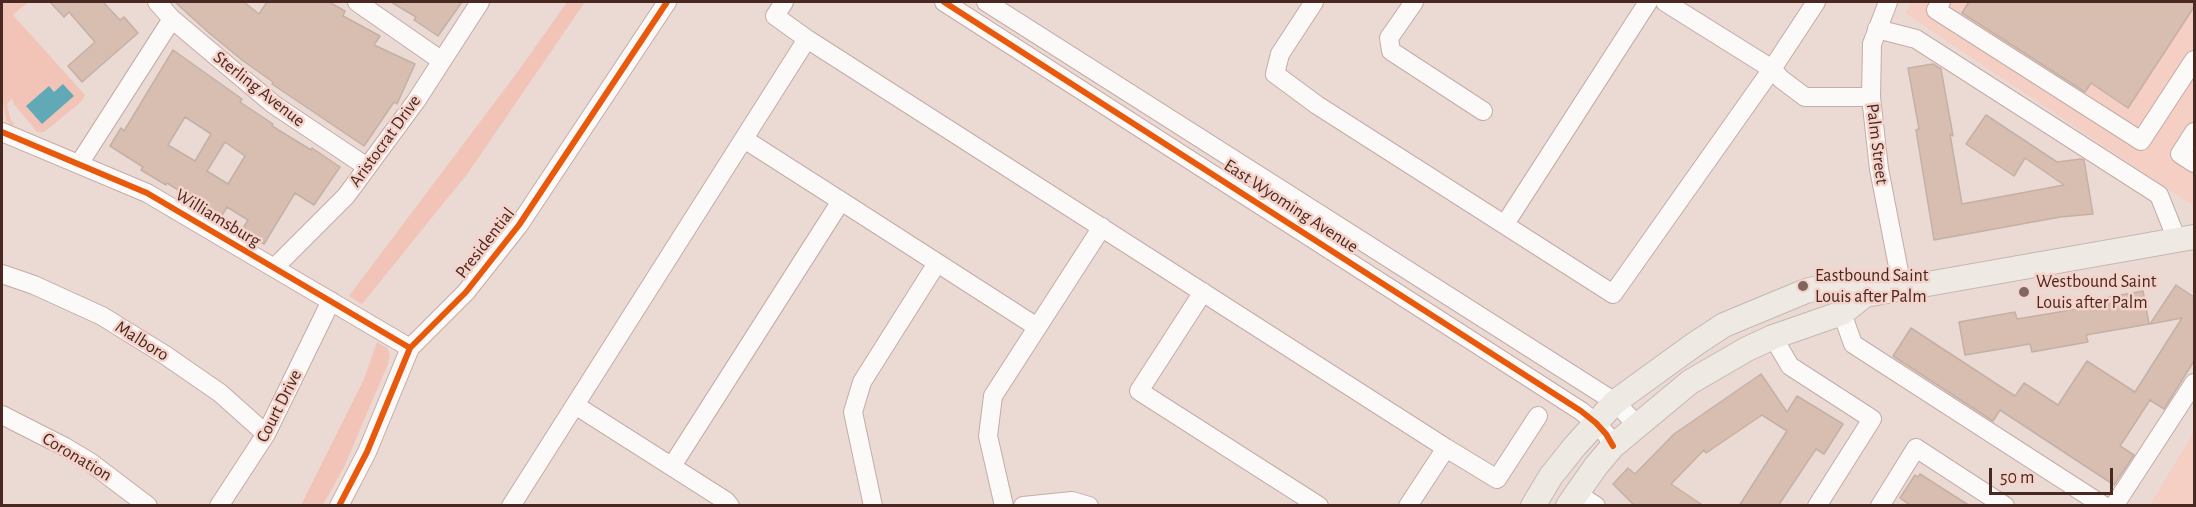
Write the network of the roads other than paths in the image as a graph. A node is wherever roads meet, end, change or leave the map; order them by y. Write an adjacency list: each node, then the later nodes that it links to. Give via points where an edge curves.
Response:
1 (157, 2): 15 (street, Sterling Avenue)
2 (357, 2): 18 (street)
3 (480, 2): 18 (street, Aristocrat Drive)
4 (667, 2): 43 (street, Presidential, via 519,225 466,292)
5 (784, 2): 17 (street, via 775,16)
6 (944, 2): 49 (street, East Wyoming Avenue)
7 (986, 2): 45 (street, East Wyoming Avenue)
8 (1314, 2): 30 (street, via 1280,54 1275,74 1317,105)
9 (1414, 2): 22 (street, via 1389,39 1391,51)
10 (1648, 2): 30 (street)
11 (1665, 2): 19 (street)
12 (1816, 2): 19 (street)
13 (1888, 2): 16 (street, Palm Street)
14 (1939, 2): 20 (street, via 1936,10 2141,141)
15 (172, 19): 27 (street); 28 (street, Sterling Avenue, via 273,104)
16 (1877, 29): 21 (street, Palm Street, via 1872,44); 32 (street, via 1916,39 2159,195)
17 (807, 39): 25 (street); 31 (street)
18 (442, 61): 28 (street, Aristocrat Drive)
19 (1773, 69): 21 (street, via 1805,96); 30 (street, via 1613,294)
20 (2191, 72)
21 (1871, 98): 36 (street, Palm Street, via 1878,169)
22 (1483, 111)
23 (2, 132): 27 (street, Williamsburg)
24 (2194, 132): 26 (street, via 2180,154)
25 (744, 139): 29 (street); 46 (street)
26 (2194, 163)
27 (79, 164): 34 (street, Williamsburg, via 147,193)
28 (367, 168): 34 (street, Aristocrat Drive, via 346,196)
29 (841, 201): 33 (street); 54 (street)
30 (1505, 224)
31 (1102, 227): 37 (street); 41 (street)
32 (2186, 238): 36 (main road)
33 (937, 263): 41 (street); 61 (street, via 862,382 853,412)
34 (274, 268): 39 (street, Williamsburg)
35 (2, 274): 51 (street, Malboro, via 102,316 220,393)
36 (1902, 287): 38 (main road)
37 (1203, 292): 53 (street); 65 (street, via 1139,391)
38 (1865, 295): 40 (main road); 45 (main road, via 1838,284 1773,304 1714,332)
39 (331, 302): 43 (street, Williamsburg); 51 (street, Court Drive)
40 (1842, 313): 42 (main road); 71 (street, via 1853,344)
41 (1037, 327): 62 (street, via 993,396 988,436)
42 (1773, 337): 50 (main road, via 1690,382); 68 (street, via 1790,366 1872,419)
43 (410, 348): 59 (street, Presidential, via 367,452)
44 (2194, 383): 72 (street)
45 (1615, 402): 49 (main road); 50 (street, East Wyoming Avenue)
46 (575, 405): 54 (street); 56 (street)
47 (2, 415): 57 (street, Coronation, via 90,462)
48 (1538, 416): 53 (street, via 1497,479)
49 (1596, 423): 52 (street, East Wyoming Avenue); 67 (main road, via 1551,476)
50 (1636, 424): 52 (main road)
51 (266, 434): 58 (street, Court Drive)
52 (1613, 446): 55 (main road)
53 (1446, 448): 66 (street)
54 (672, 466): 60 (street)
55 (1580, 501)
56 (513, 505)
57 (148, 506)
58 (219, 506)
59 (339, 506)
60 (730, 506)
61 (873, 506)
62 (1004, 506)
63 (1023, 506): 64 (street, via 1072,501)
64 (1089, 506)
65 (1319, 506)
66 (1408, 506)
67 (1533, 506)
68 (1817, 506)
69 (1880, 506): 70 (street, via 1916,448)
70 (2005, 506)
71 (2104, 506)
72 (2114, 506)

